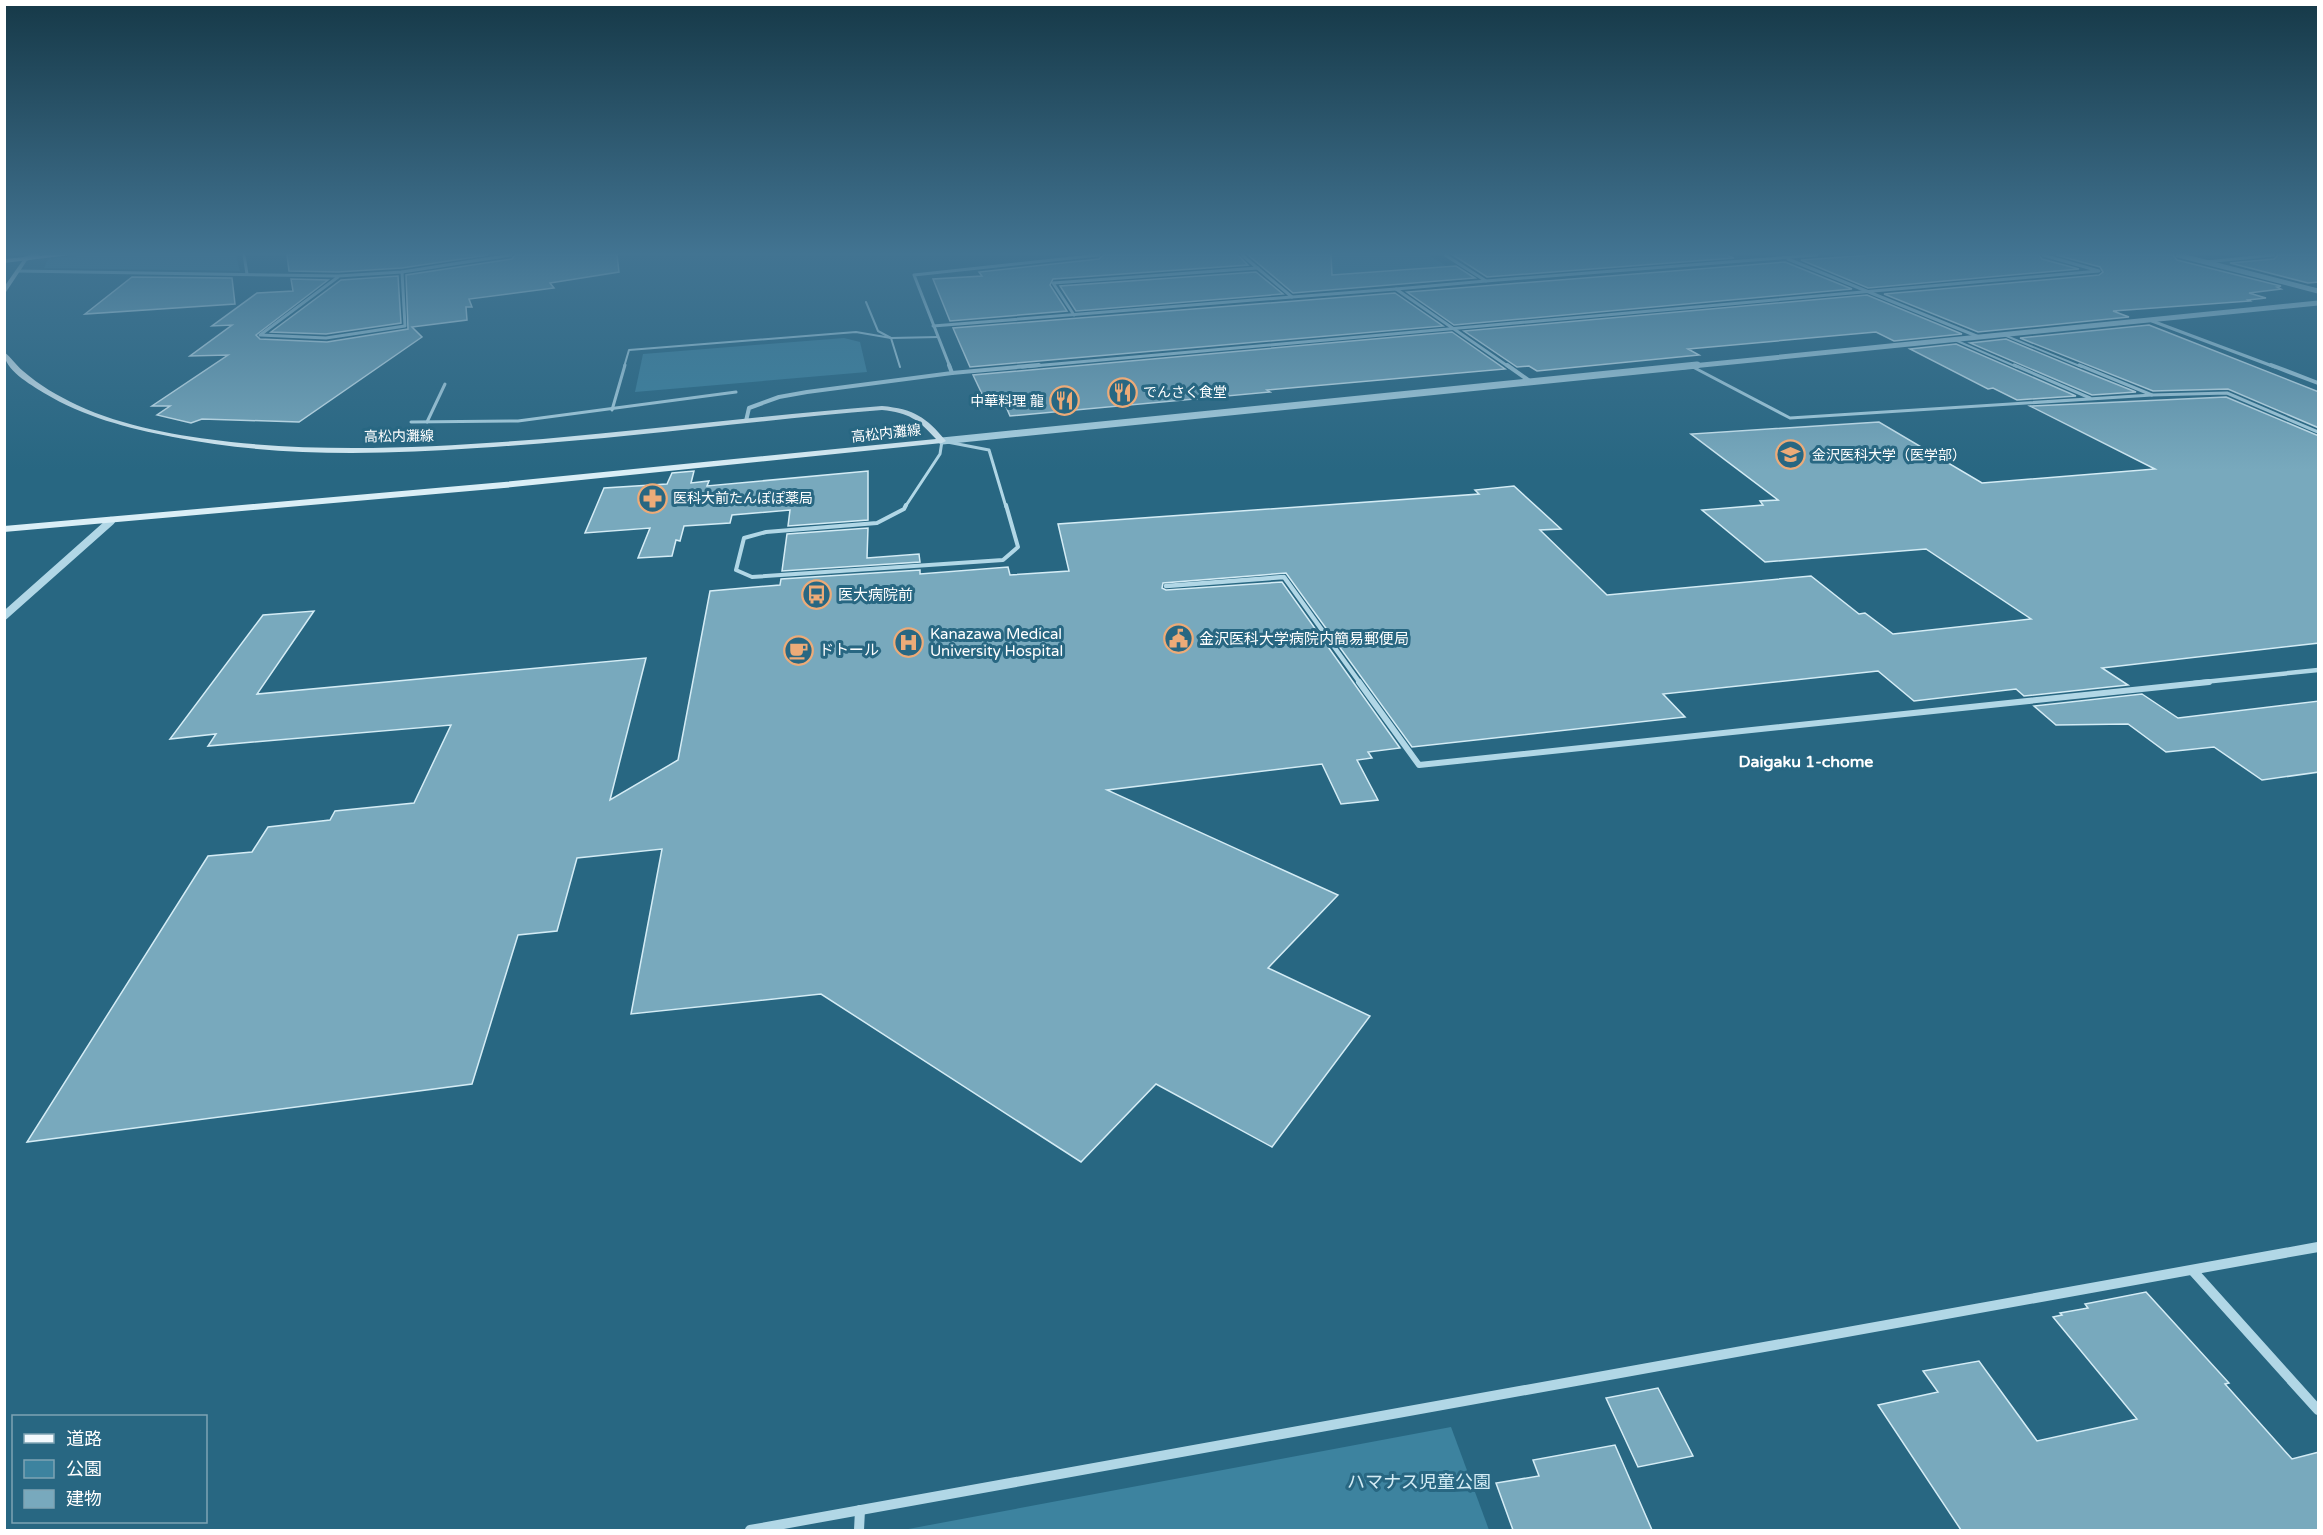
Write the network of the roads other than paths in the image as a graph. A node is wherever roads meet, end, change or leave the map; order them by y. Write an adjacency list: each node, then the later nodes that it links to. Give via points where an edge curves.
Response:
1 (933, 326): 12 (street)
2 (271, 327): 3 (street, via 260,335 326,338)
3 (401, 327)
4 (876, 327): 14 (lane)
5 (1451, 327): 10 (street)
6 (1480, 327): 10 (street)
7 (1954, 327): 13 (street)
8 (2092, 327): 11 (street)
9 (2167, 327): 21 (street)
10 (1454, 329): 19 (street); 20 (street)
11 (2004, 335): 13 (street); 24 (lane)
12 (938, 337): 14 (lane); 19 (street)
13 (1979, 337): 15 (street)
14 (891, 338): 18 (lane); 26 (lane, via 856,332 629,350)
15 (1955, 340): 17 (street); 25 (lane)
16 (4, 354): 27 (main road, 高松内灘線, via 34,384 84,411 195,440 248,446 339,450 466,447)
17 (1691, 366): 20 (street); 25 (lane, via 1790,418)
18 (900, 367)
19 (952, 373): 27 (street, via 779,397 749,408)
20 (1531, 382): 31 (street)
21 (2319, 383)
22 (445, 384): 29 (lane)
23 (736, 392): 26 (lane)
24 (2151, 395): 25 (lane); 30 (lane, via 2227,393)
25 (2093, 399)
26 (612, 410): 29 (lane, via 518,421)
27 (746, 421): 31 (main road, 高松内灘線, via 882,408 905,410 925,421)
28 (411, 422): 29 (lane)
29 (427, 422)
30 (2319, 432)
31 (942, 441): 31 (lane, via 989,450 1018,547 1003,560 752,577 736,570 744,538 766,532 877,523 904,509 940,454); 32 (main road, 高松内灘線)
32 (111, 521): 33 (main road, 高松内灘線); 35 (street)
33 (4, 529)
34 (1166, 586): 36 (street, via 1284,577 1419,765)
35 (4, 616)
36 (2319, 670)
37 (2319, 1247): 38 (street)
38 (2193, 1272): 39 (street); 40 (street)
39 (2319, 1410)
40 (860, 1510): 41 (street); 42 (street)
41 (750, 1530)
42 (860, 1530)

